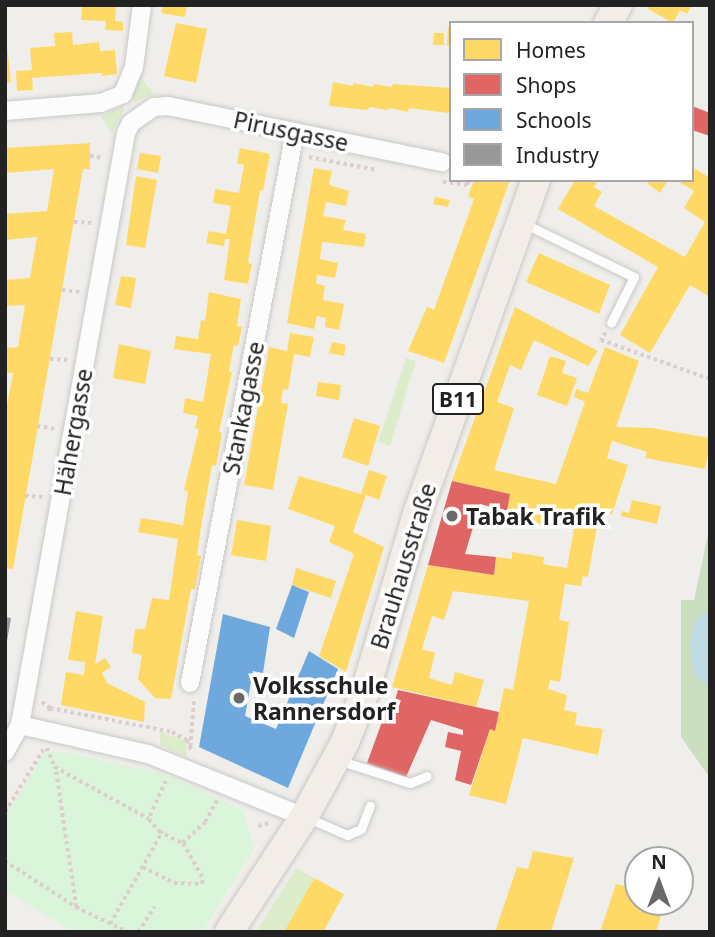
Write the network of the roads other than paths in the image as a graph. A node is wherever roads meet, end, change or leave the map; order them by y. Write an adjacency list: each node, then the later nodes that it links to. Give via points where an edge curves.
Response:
1 (142, 5): 4 (street, via 134,67 123,94 101,103)
2 (618, 5): 3 (main road)
3 (609, 21)
4 (5, 111)
5 (141, 113): 6 (street, Pirusgasse, via 168,106); 12 (street, Hähergasse, via 126,133)
6 (296, 132): 7 (street, Pirusgasse); 11 (street, Stankagasse)
7 (442, 162)
8 (535, 182): 9 (main road, Brauhausstraße / B11)
9 (520, 222): 10 (lane, via 634,277); 14 (main road, Brauhausstraße / B11, via 418,511 365,692)
10 (611, 323)
11 (190, 683)
12 (20, 725): 13 (street, Hähergasse); 17 (street, via 47,737 148,754)
13 (5, 752)
14 (336, 759): 15 (lane, via 410,783); 17 (main road, Brauhausstraße / B11)
15 (427, 776)
16 (370, 806): 17 (lane, via 360,829 347,835)
17 (304, 817): 18 (main road, Brauhausstraße / B11)
18 (229, 932)

